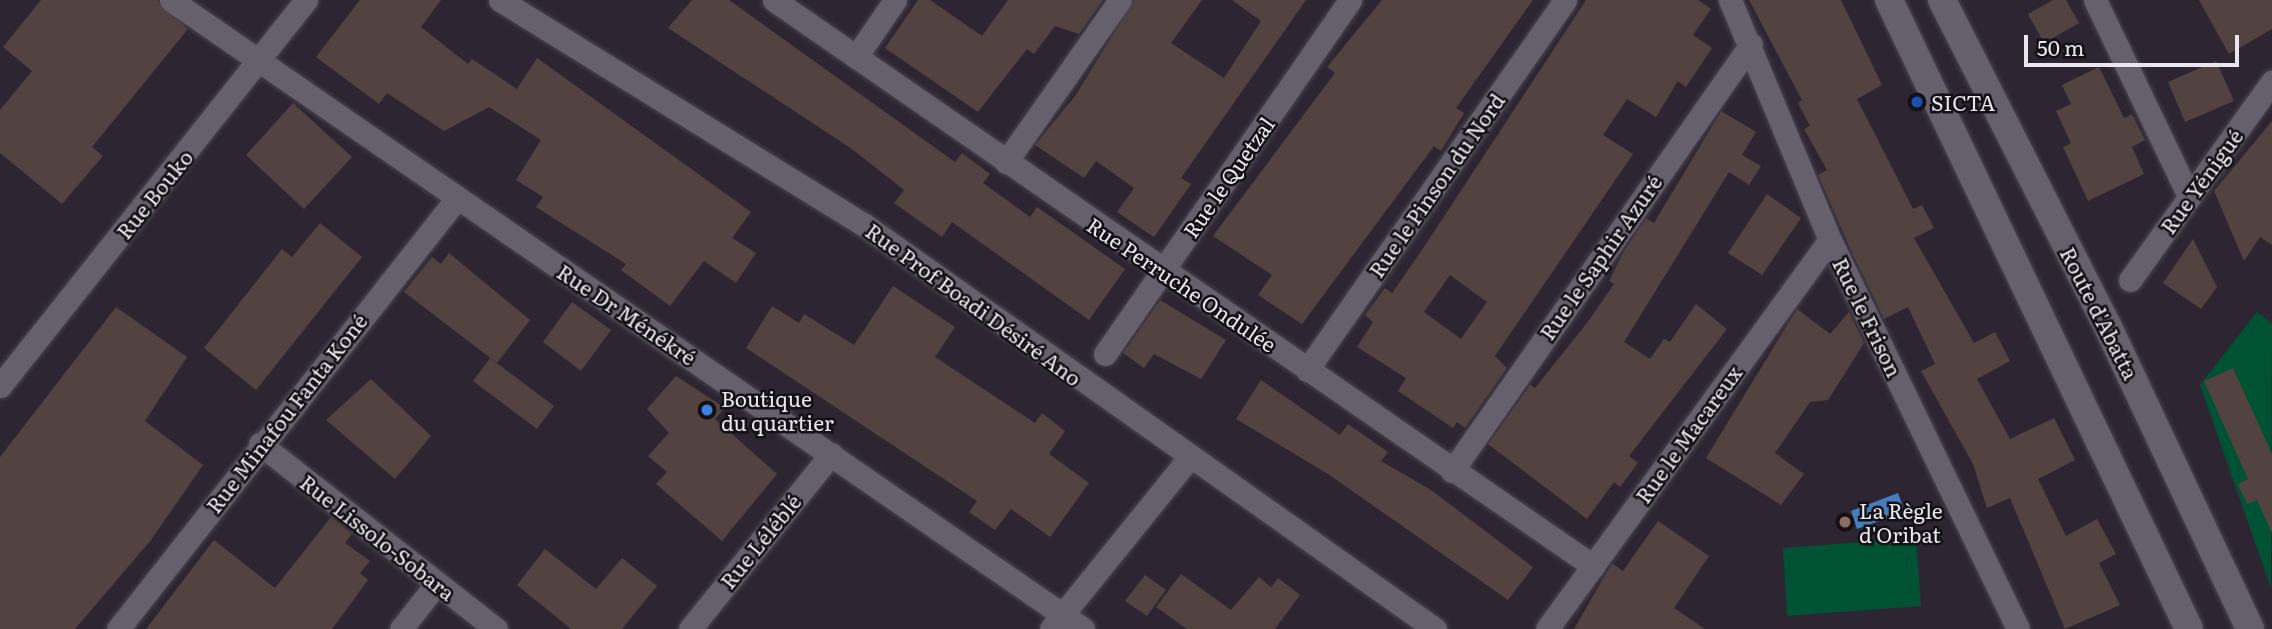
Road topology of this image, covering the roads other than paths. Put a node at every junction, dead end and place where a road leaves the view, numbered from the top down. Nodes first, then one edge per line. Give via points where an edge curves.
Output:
1 (171, 0) edge
2 (306, 0) edge
3 (500, 0) edge
4 (774, 0) edge
5 (895, 0) edge
6 (1119, 0) edge
7 (1350, 0) edge
8 (1565, 0) edge
9 (1730, 0) edge
10 (1889, 0) edge
11 (1942, 0) edge
12 (2095, 0) edge
13 (1751, 44) junction
14 (856, 57) junction
15 (259, 62) junction
16 (2272, 82) edge
17 (1006, 162) junction
18 (2189, 196) junction
19 (457, 198) junction
20 (1830, 240) junction
21 (1162, 273) junction
22 (2130, 280) dead end
23 (1105, 354) dead end
24 (1307, 370) junction
25 (0, 386) edge
26 (260, 444) junction
27 (831, 454) junction
28 (1189, 458) junction
29 (1452, 471) junction
30 (1593, 566) junction
31 (437, 583) junction
32 (1056, 622) edge
33 (118, 629) edge
34 (401, 629) edge
35 (496, 629) edge
36 (690, 629) edge
37 (1083, 629) edge
38 (1435, 629) edge
39 (1547, 629) edge
40 (2018, 629) edge
41 (2189, 629) edge
42 (2250, 629) edge

1 - 15 street, Rue Dr Ménékré
2 - 15 street, Rue Bouko
3 - 28 street, Rue Prof Boadi Désiré Ano via 863,224
4 - 14 street, Rue Perruche Ondulée
5 - 14 street
6 - 17 street
7 - 21 street, Rue le Quetzal
8 - 24 street, Rue le Pinson du Nord
9 - 13 street, Rue le Frison
10 - 41 street
11 - 42 street, Route d'Abatta via 2113,338
12 - 18 street
13 - 20 street, Rue le Frison
13 - 29 street, Rue le Saphir Azuré
14 - 17 street, Rue Perruche Ondulée
15 - 19 street, Rue Dr Ménékré
15 - 25 street, Rue Bouko
16 - 18 street, Rue Yénigué
17 - 21 street, Rue Perruche Ondulée
18 - 22 street, Rue Yénigué
19 - 26 street, Rue Minafou Fanta Koné
19 - 27 street, Rue Dr Ménékré
20 - 30 street, Rue le Macareux
20 - 40 street, Rue le Frison
21 - 23 street, Rue le Quetzal
21 - 24 street, Rue Perruche Ondulée
24 - 29 street, Rue Perruche Ondulée
26 - 31 street, Rue Lissolo-Sobara
26 - 33 street, Rue Minafou Fanta Koné
27 - 32 street, Rue Dr Ménékré
27 - 36 street, Rue Léléblé
28 - 32 street
28 - 38 street, Rue Prof Boadi Désiré Ano
29 - 30 street, Rue Perruche Ondulée
30 - 39 street, Rue le Macareux
31 - 34 street
31 - 35 street, Rue Lissolo-Sobara
32 - 37 street, Rue Dr Ménékré

